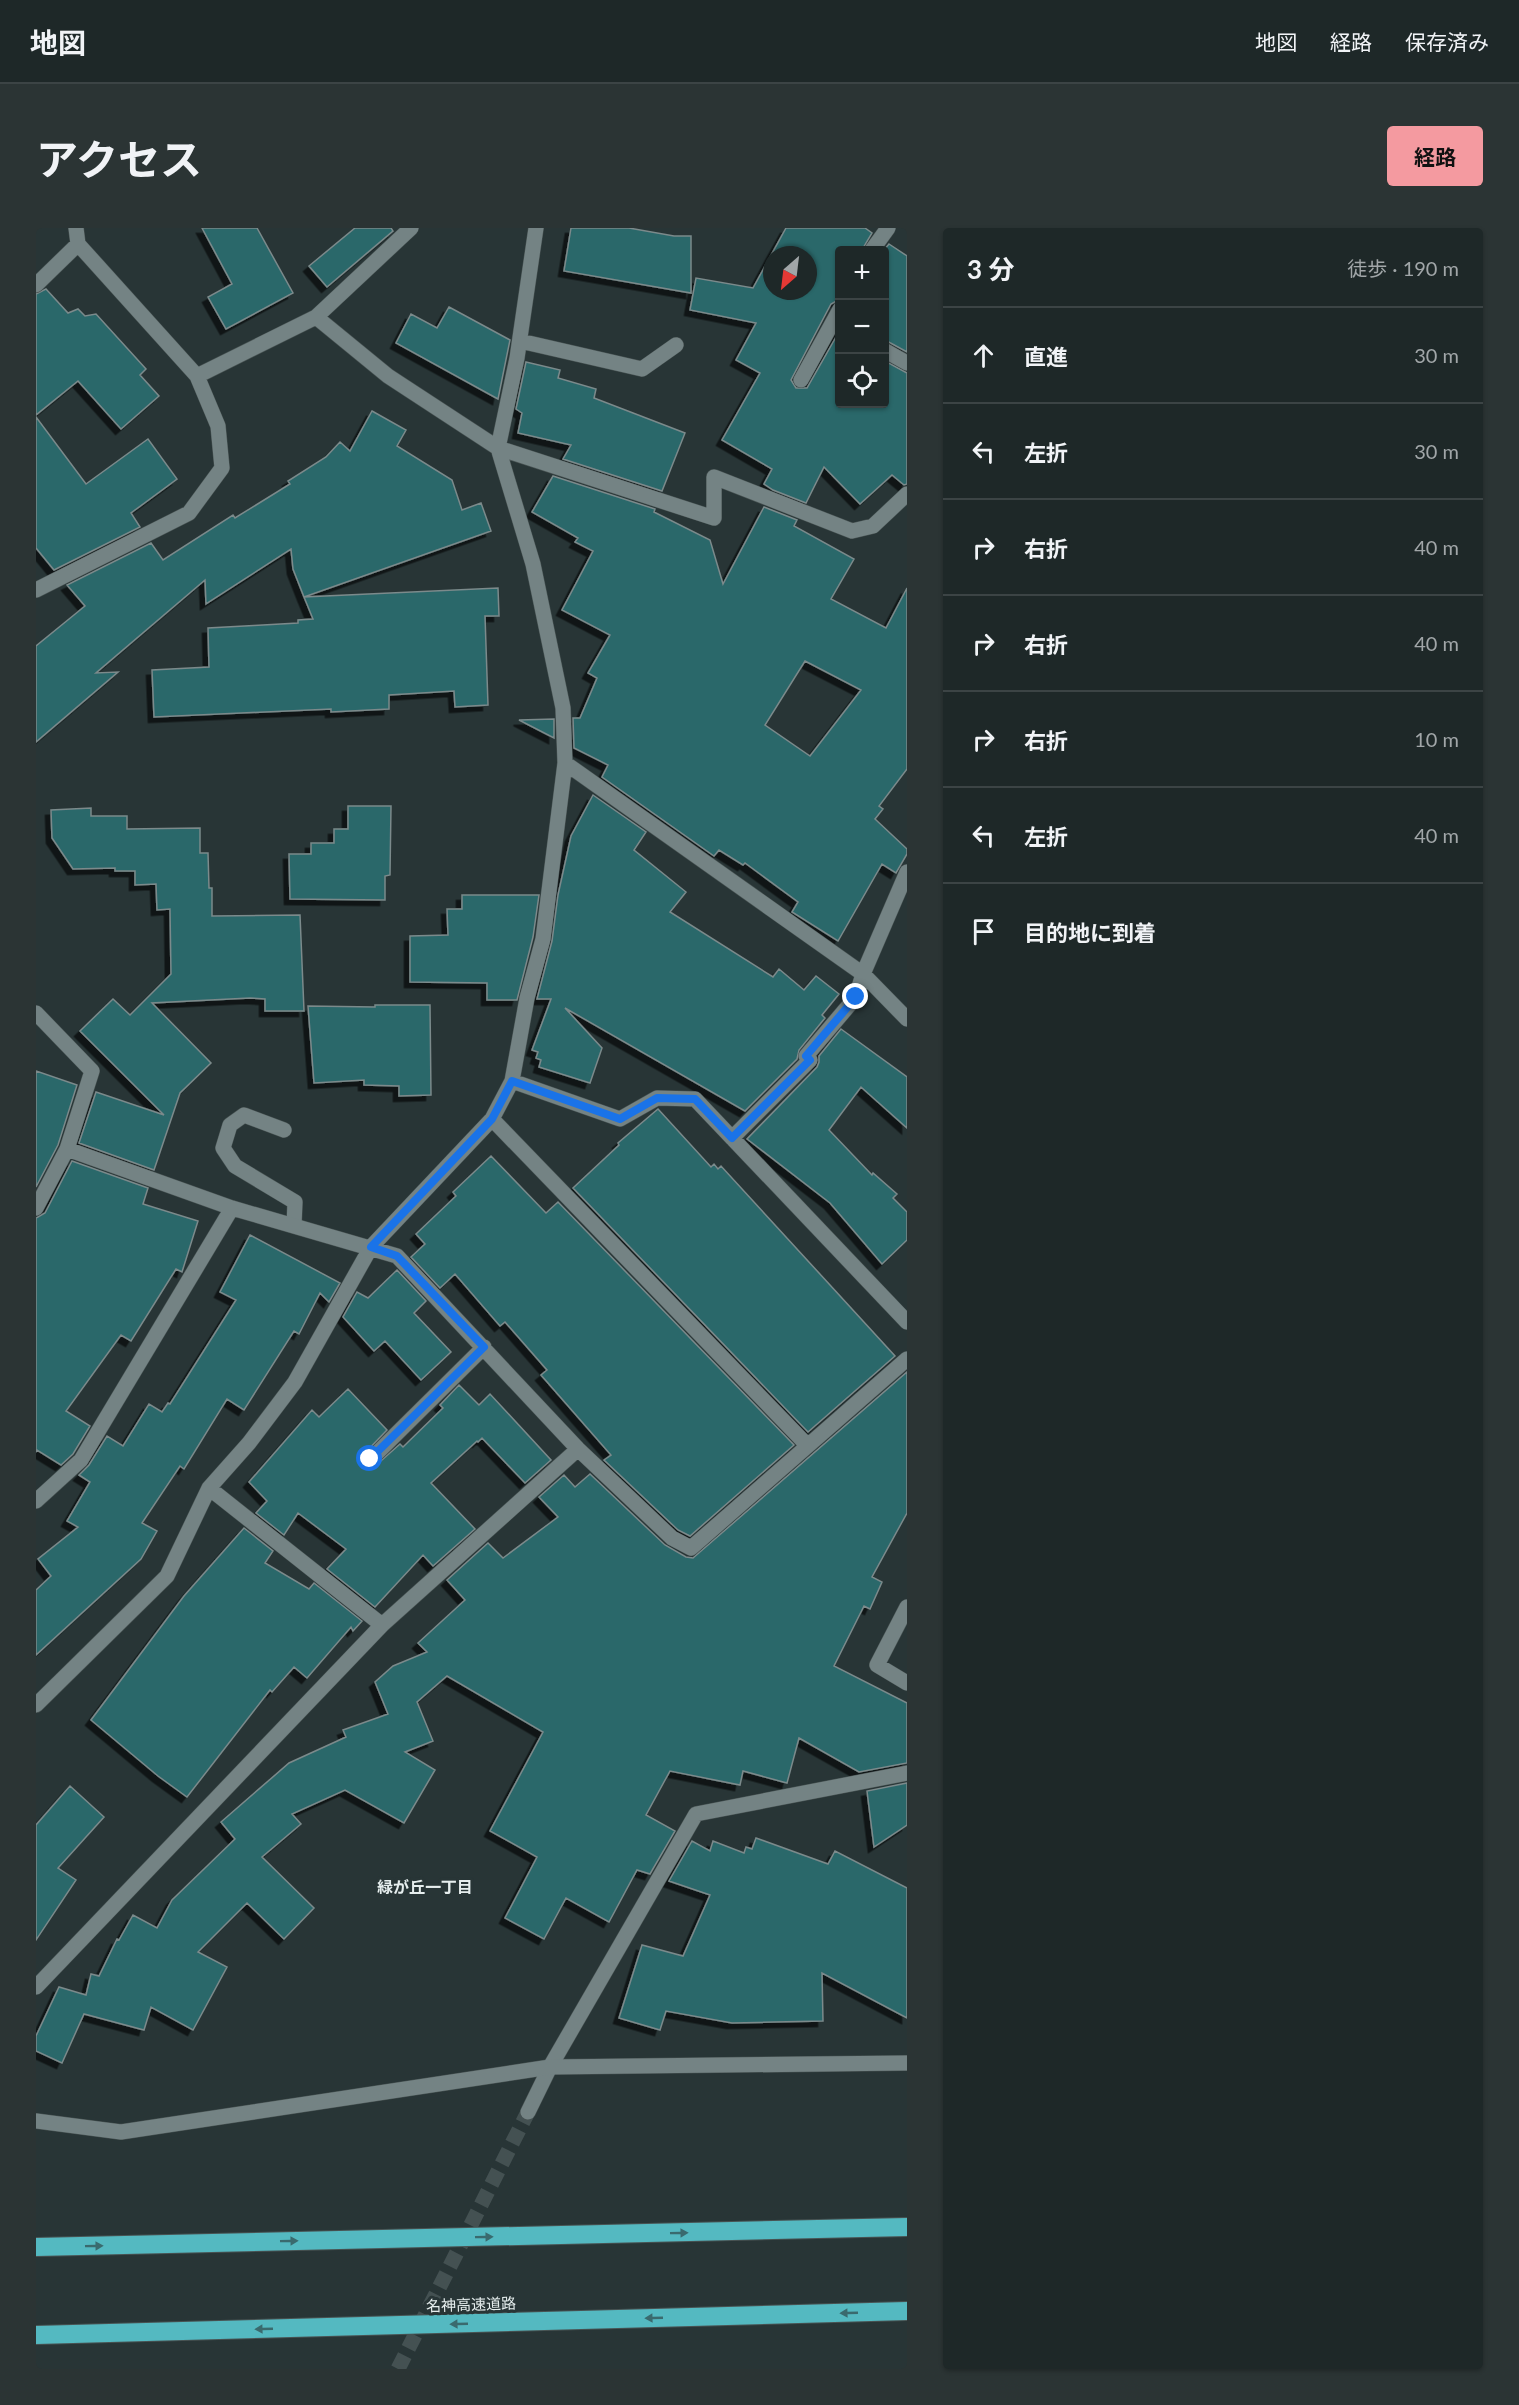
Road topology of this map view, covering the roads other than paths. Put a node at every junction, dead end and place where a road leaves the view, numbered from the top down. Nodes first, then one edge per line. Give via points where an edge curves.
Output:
1 (411, 228) edge
2 (536, 228) edge
3 (888, 228) edge
4 (77, 236) edge
5 (875, 246) edge
6 (36, 285) edge
7 (316, 318) junction
8 (835, 321) edge
9 (520, 341) junction
10 (676, 345) dead end
11 (889, 352) edge
12 (907, 363) edge
13 (197, 376) junction
14 (801, 380) dead end
15 (498, 448) junction
16 (907, 494) edge
17 (36, 590) edge
18 (565, 763) junction
19 (907, 872) edge
20 (863, 974) junction
21 (36, 1013) edge
22 (907, 1019) edge
23 (512, 1081) junction
24 (492, 1119) junction
25 (284, 1130) dead end
26 (732, 1138) junction
27 (67, 1149) junction
28 (36, 1208) edge
29 (232, 1208) junction
30 (294, 1226) junction
31 (371, 1247) junction
32 (907, 1322) edge
33 (484, 1347) junction
34 (907, 1359) edge
35 (807, 1445) junction
36 (578, 1449) junction
37 (370, 1459) dead end
38 (209, 1488) junction
39 (36, 1501) edge
40 (907, 1607) edge
41 (382, 1625) junction
42 (907, 1683) edge
43 (36, 1705) edge
44 (907, 1773) edge
45 (36, 1987) edge
46 (907, 2063) edge
47 (550, 2067) junction
48 (528, 2112) tunnel mouth
49 (36, 2121) edge
50 (907, 2227) edge
51 (36, 2247) edge
52 (907, 2312) edge
53 (36, 2335) edge

1 - 7 street
2 - 9 street
3 - 5 street
4 - 6 street
4 - 13 street
7 - 13 street
7 - 15 street via 388,376
8 - 14 street
9 - 10 street via 642,369
9 - 15 street
11 - 12 street
13 - 17 street via 218,426 222,468 189,513
15 - 16 street via 714,518 714,477 852,531 873,526
15 - 18 street via 536,575 563,708
18 - 20 street
18 - 23 street via 543,939 527,998
19 - 20 street
20 - 22 street
20 - 26 street via 856,997 806,1056 810,1060
21 - 27 street via 92,1071
23 - 24 street
23 - 26 street via 620,1119 657,1098 695,1099
24 - 31 street
24 - 35 street
25 - 30 street via 244,1115 230,1125 223,1148 235,1166 295,1202
26 - 32 street
27 - 28 street
27 - 29 street
29 - 30 street
29 - 39 street via 81,1460
30 - 31 street
31 - 33 street via 397,1256
31 - 38 street via 295,1382
33 - 36 street
33 - 37 street
34 - 35 street
35 - 36 street via 691,1548 672,1538
36 - 41 street
38 - 41 street
38 - 43 street via 167,1576
40 - 42 street via 877,1665
41 - 45 street
44 - 47 street via 696,1814
46 - 47 street
47 - 48 street
47 - 49 street via 121,2132
51 -> 50 highway
52 -> 53 highway, 名神高速道路

